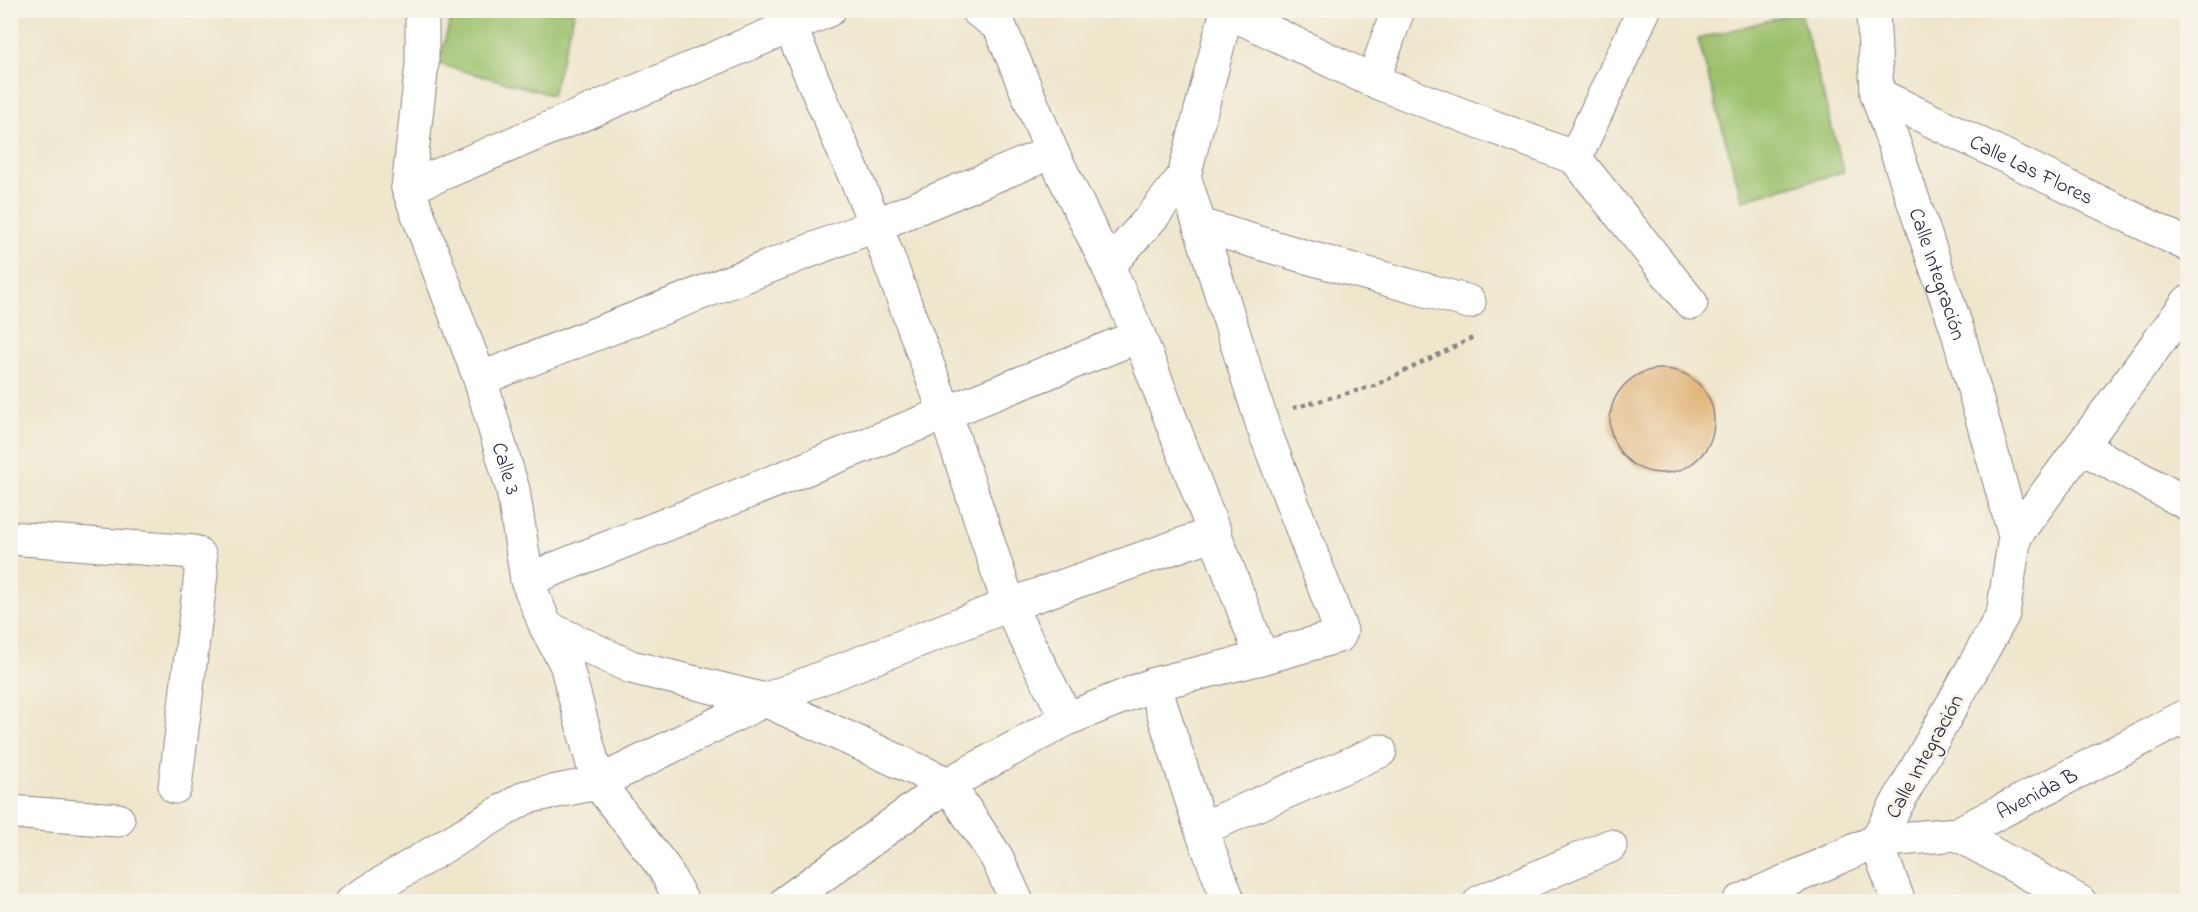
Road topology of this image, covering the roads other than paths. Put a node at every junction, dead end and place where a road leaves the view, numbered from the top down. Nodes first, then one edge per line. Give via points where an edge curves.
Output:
1 (422, 10) edge
2 (829, 10) edge
3 (1398, 10) edge
4 (1644, 10) edge
5 (1873, 10) edge
6 (1227, 11) edge
7 (996, 16) edge
8 (790, 27) junction
9 (1373, 81) junction
10 (1877, 94) junction
11 (1052, 152) junction
12 (1575, 158) junction
13 (1184, 176) junction
14 (408, 188) junction
15 (876, 225) junction
16 (1200, 225) junction
17 (2187, 245) edge
18 (1108, 266) junction
19 (1469, 302) dead end
20 (2187, 302) edge
21 (1690, 303) dead end
22 (1140, 336) junction
23 (480, 380) junction
24 (945, 412) junction
25 (2081, 447) junction
26 (2187, 504) edge
27 (1215, 533) junction
28 (2015, 536) junction
29 (10, 538) edge
30 (527, 580) junction
31 (1009, 605) junction
32 (546, 627) junction
33 (1262, 658) junction
34 (1154, 684) junction
35 (765, 700) junction
36 (2186, 716) edge
37 (1067, 719) junction
38 (1380, 752) dead end
39 (598, 783) junction
40 (948, 784) junction
41 (175, 787) dead end
42 (10, 812) edge
43 (118, 820) dead end
44 (1201, 829) junction
45 (1957, 834) junction
46 (1876, 841) junction
47 (1610, 846) dead end
48 (351, 902) edge
49 (682, 902) edge
50 (786, 902) edge
51 (1017, 902) edge
52 (1229, 902) edge
53 (1480, 902) edge
54 (1739, 902) edge
55 (1899, 902) edge
56 (2080, 902) edge

1 - 14 street, Calle 3 via 422,64
2 - 8 street
3 - 9 street
4 - 12 street
5 - 10 street, Calle Integración
6 - 9 street
6 - 13 street
7 - 11 street
8 - 14 street
8 - 15 street
9 - 12 street
10 - 17 street, Calle Las Flores
10 - 28 street, Calle Integración via 1957,329
11 - 15 street
11 - 18 street
12 - 21 street
13 - 16 street
13 - 18 street
14 - 23 street, Calle 3
15 - 23 street
15 - 24 street
16 - 19 street
16 - 33 street via 1260,417 1341,631 1339,636
18 - 22 street
20 - 25 street, Calle Integración
22 - 24 street
22 - 27 street
23 - 30 street, Calle 3 via 513,490
24 - 30 street
24 - 31 street
25 - 26 street
25 - 28 street, Calle Integración
27 - 31 street
27 - 33 street
28 - 46 street, Calle Integración via 2003,614
29 - 41 street via 194,552 200,557
30 - 32 street, Calle 3
31 - 35 street
31 - 37 street
32 - 35 street via 631,667
32 - 39 street, Calle 3 via 566,664
33 - 34 street
34 - 37 street
34 - 44 street
35 - 39 street
35 - 40 street
36 - 45 street, Avenida B
37 - 40 street
38 - 44 street
39 - 48 street via 526,796
39 - 49 street, Calle 3 via 664,868
40 - 50 street
40 - 51 street via 996,858
42 - 43 street
44 - 52 street
45 - 46 street, Avenida B
45 - 56 street
46 - 54 street, Avenida B
46 - 55 street
47 - 53 street

